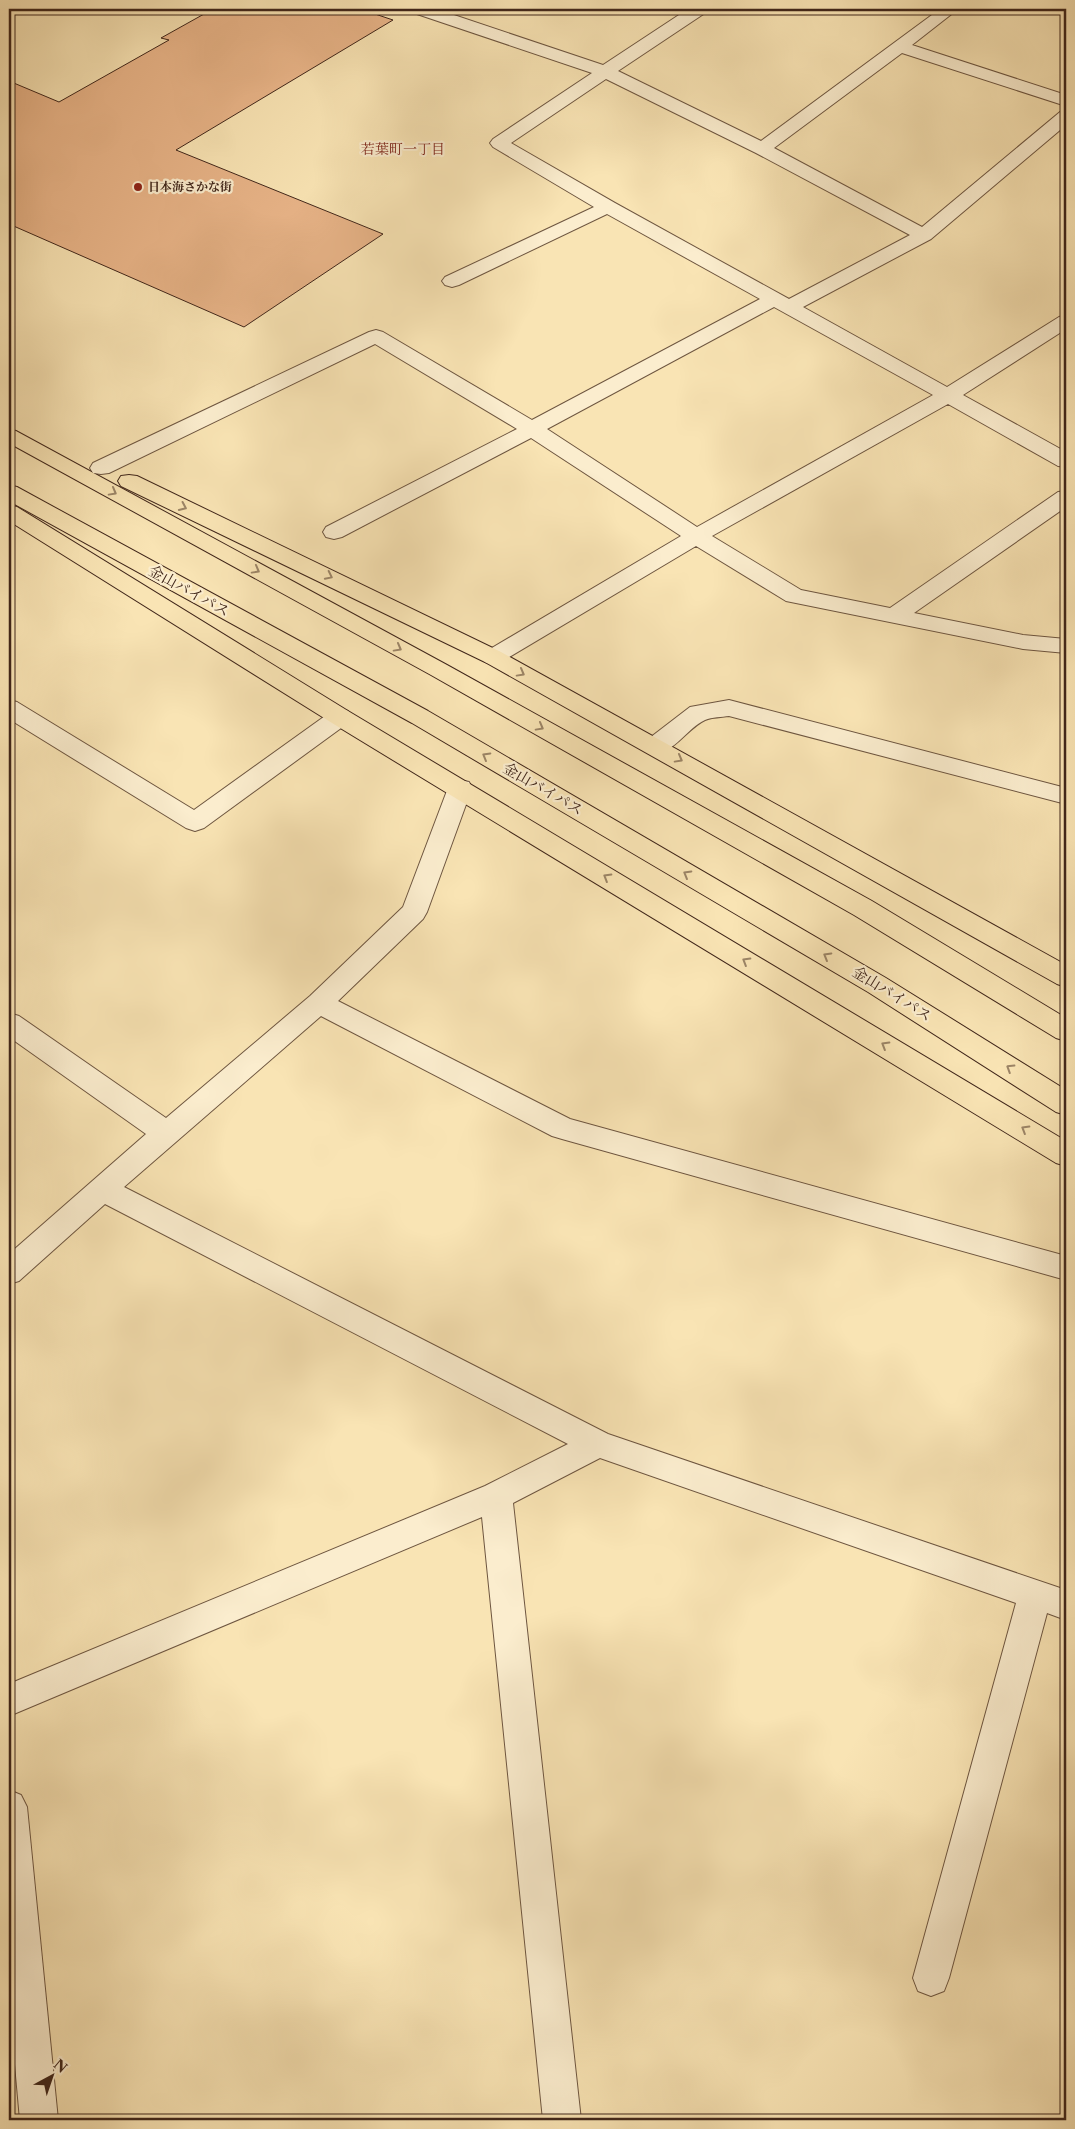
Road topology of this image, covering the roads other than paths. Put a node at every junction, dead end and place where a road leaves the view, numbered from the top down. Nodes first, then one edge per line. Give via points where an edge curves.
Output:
1 (420, 9) edge
2 (699, 9) edge
3 (950, 9) edge
4 (901, 46) junction
5 (606, 72) junction
6 (1066, 102) edge
7 (1066, 116) edge
8 (762, 149) junction
9 (608, 207) junction
10 (924, 235) junction
11 (452, 281) dead end
12 (782, 303) junction
13 (1063, 326) edge
14 (947, 396) junction
15 (532, 429) junction
16 (9, 434) edge
17 (1066, 461) edge
18 (101, 468) junction
19 (9, 492) edge
20 (1066, 497) edge
21 (9, 512) edge
22 (334, 532) dead end
23 (696, 536) junction
24 (893, 616) junction
25 (1066, 646) edge
26 (493, 657) junction
27 (9, 708) edge
28 (340, 717) junction
29 (656, 746) junction
30 (460, 788) junction
31 (1066, 796) edge
32 (1066, 977) edge
33 (319, 1003) junction
34 (9, 1023) edge
35 (1066, 1031) edge
36 (1066, 1104) edge
37 (167, 1134) junction
38 (1066, 1155) edge
39 (102, 1189) junction
40 (1066, 1268) edge
41 (9, 1272) edge
42 (598, 1444) junction
43 (496, 1496) junction
44 (1051, 1600) edge
45 (9, 1700) edge
46 (9, 1807) edge
47 (931, 1978) dead end
48 (39, 2120) edge
49 (562, 2120) edge

1 - 5 street
2 - 5 street
3 - 4 street
4 - 6 street
4 - 8 street
5 - 8 street
5 - 9 street via 499,143
7 - 10 street
8 - 10 street
9 - 11 street
9 - 12 street
10 - 12 street
12 - 14 street
12 - 15 street
13 - 14 street
14 - 17 street
14 - 23 street
15 - 18 street via 376,336
15 - 22 street
15 - 23 street
16 - 18 highway
16 -> 35 highway via 439,670 862,908
18 -> 26 highway
36 -> 19 highway, 金山バイパス via 878,985 420,717
20 - 24 street
21 - 28 highway
23 - 24 street via 794,596
23 - 26 street
24 - 25 street via 1023,642
26 -> 29 highway
27 - 28 street via 195,822
28 - 30 highway
29 - 31 street via 698,713 729,708
29 -> 32 highway
30 - 33 street via 414,912
38 -> 30 highway
33 - 37 street
33 - 40 street via 562,1128
34 - 37 street
37 - 39 street
39 - 41 street
39 - 42 street
42 - 43 street
42 - 44 street
43 - 45 street
43 - 49 street
44 - 47 street
46 - 48 street

